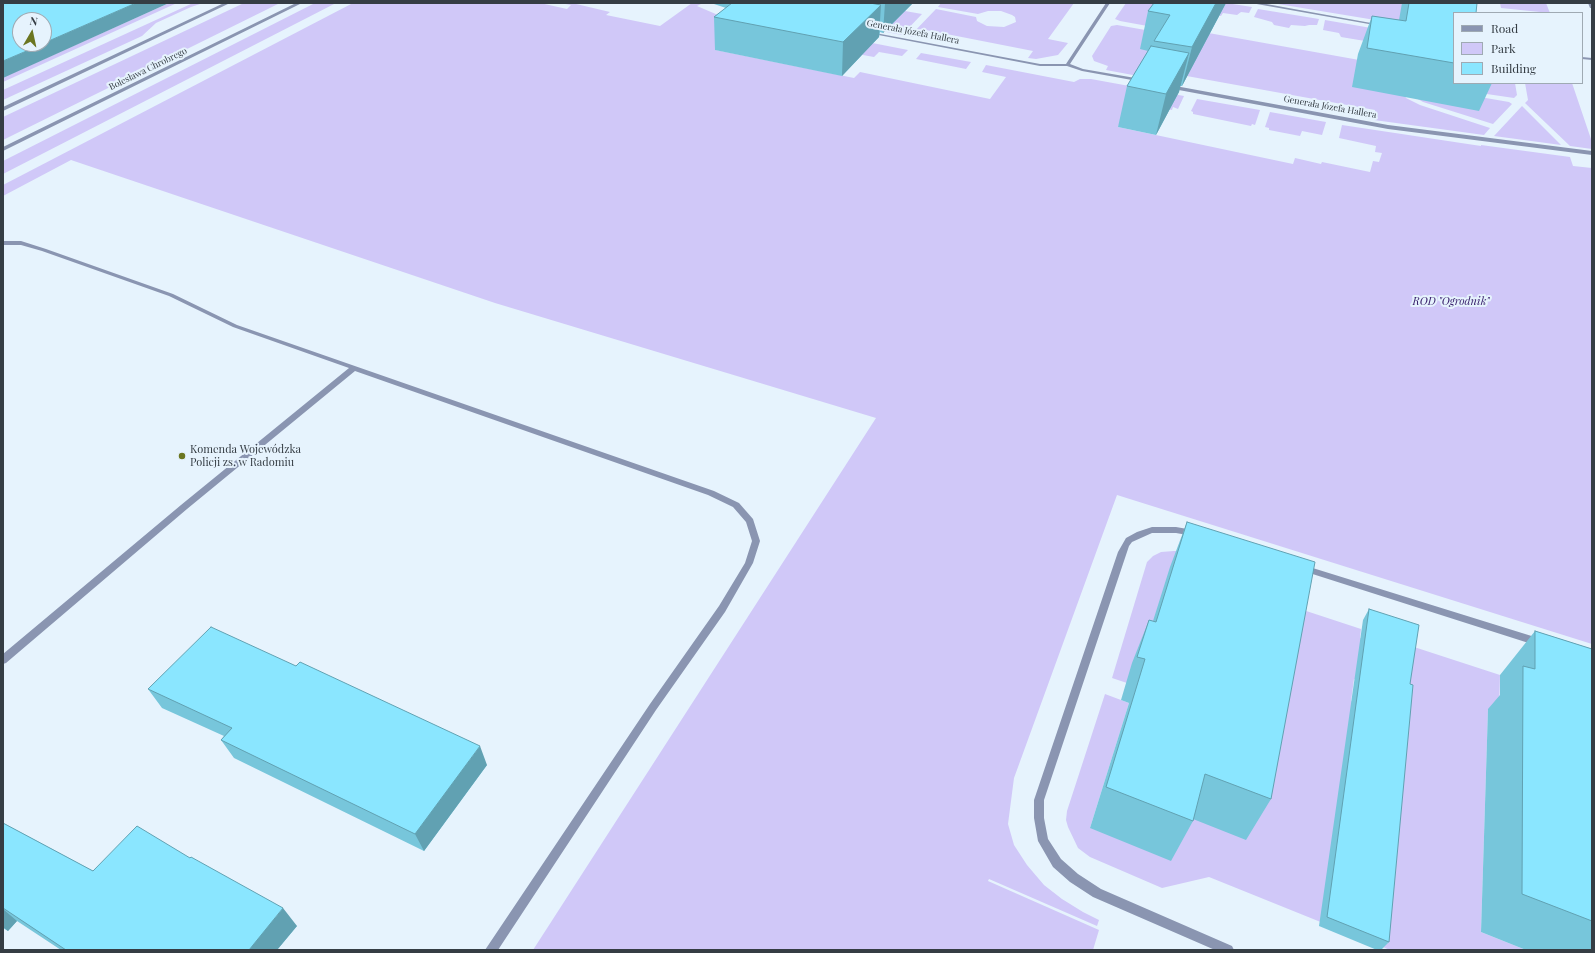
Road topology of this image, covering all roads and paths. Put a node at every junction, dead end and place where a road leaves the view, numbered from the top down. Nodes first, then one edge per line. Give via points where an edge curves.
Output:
1 (228, 3) edge
2 (300, 3) edge
3 (1108, 3) edge
4 (1253, 3) edge
5 (1590, 3) edge
6 (1592, 7) edge
7 (1387, 26) edge
8 (868, 33) edge
9 (1067, 65) junction
10 (1144, 82) edge
11 (1168, 86) edge
12 (3, 109) edge
13 (3, 149) edge
14 (1592, 153) edge
15 (3, 243) edge
16 (354, 368) junction
17 (1201, 536) edge
18 (1294, 565) edge
19 (1546, 645) edge
20 (3, 660) edge
21 (491, 950) edge
22 (1228, 950) edge

1 - 12 street
2 - 13 street, Bolesława Chrobrego
3 - 9 street
4 - 7 street
5 - 6 street
8 - 9 street, Generała Józefa Hallera via 1040,65
9 - 10 street, Generała Józefa Hallera via 1088,72
11 - 14 street, Generała Józefa Hallera via 1388,127
15 - 16 street via 21,243 171,295 235,326
16 - 20 street
16 - 21 street via 711,493 736,505 750,521 756,541 749,563 722,609 653,707
17 - 22 street via 1176,530 1152,530 1129,540 1125,545 1040,800 1039,818 1043,840 1056,863 1074,878 1097,893
18 - 19 street

